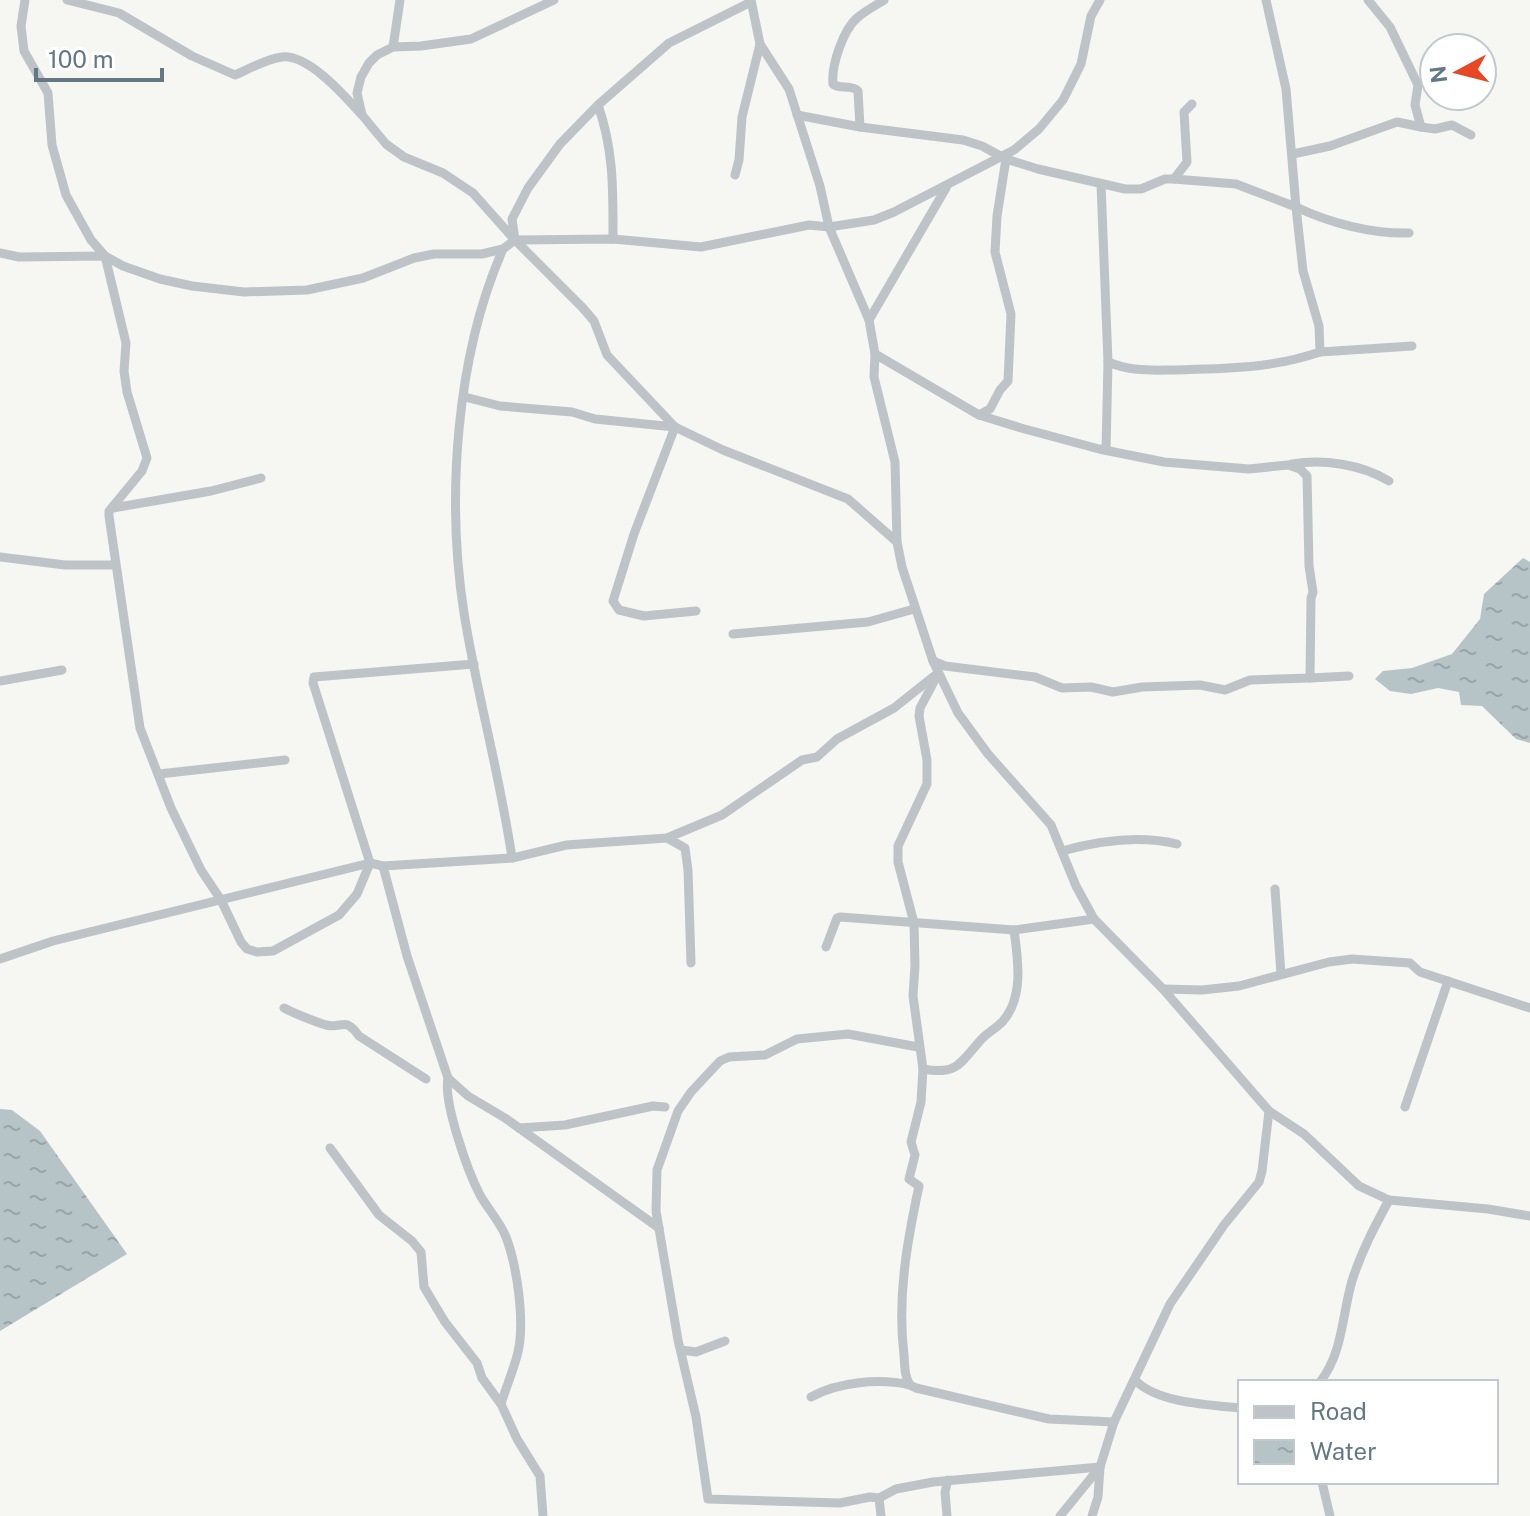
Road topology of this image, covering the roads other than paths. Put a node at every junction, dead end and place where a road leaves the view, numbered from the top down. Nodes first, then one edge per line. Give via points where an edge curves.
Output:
1 (25, 0) edge
2 (67, 0) edge
3 (400, 0) edge
4 (554, 0) edge
5 (884, 0) edge
6 (1100, 0) edge
7 (1266, 0) edge
8 (1368, 0) edge
9 (751, 1) edge
10 (760, 44) junction
11 (393, 47) junction
12 (1192, 104) dead end
13 (598, 105) junction
14 (362, 115) junction
15 (797, 115) junction
16 (860, 127) junction
17 (1421, 127) junction
18 (1471, 135) dead end
19 (1293, 154) junction
20 (1003, 158) junction
21 (735, 175) dead end
22 (1174, 179) junction
23 (1101, 184) junction
24 (948, 185) junction
25 (1296, 207) junction
26 (829, 227) junction
27 (1409, 233) dead end
28 (613, 239) junction
29 (515, 240) junction
30 (503, 249) junction
31 (0, 253) edge
32 (105, 256) junction
33 (869, 320) junction
34 (1412, 346) dead end
35 (1320, 352) junction
36 (875, 354) junction
37 (1108, 362) junction
38 (465, 397) junction
39 (979, 415) junction
40 (675, 427) junction
41 (1106, 450) junction
42 (1288, 465) junction
43 (261, 478) dead end
44 (1389, 481) dead end
45 (113, 508) junction
46 (897, 542) junction
47 (0, 557) edge
48 (115, 565) junction
49 (914, 609) junction
50 (696, 611) dead end
51 (733, 634) dead end
52 (933, 661) junction
53 (474, 664) junction
54 (62, 670) dead end
55 (938, 673) junction
56 (1349, 676) dead end
57 (1310, 678) junction
58 (0, 681) edge
59 (285, 760) dead end
60 (159, 774) junction
61 (667, 838) junction
62 (1177, 844) dead end
63 (1062, 851) junction
64 (512, 858) junction
65 (370, 863) junction
66 (383, 866) junction
67 (1275, 889) dead end
68 (221, 900) junction
69 (1094, 919) junction
70 (914, 923) junction
71 (1014, 930) junction
72 (826, 947) dead end
73 (0, 959) edge
74 (691, 963) dead end
75 (1281, 974) junction
76 (1448, 981) junction
77 (1163, 989) junction
78 (284, 1008) dead end
79 (1530, 1008) edge
80 (918, 1047) junction
81 (923, 1069) junction
82 (448, 1078) junction
83 (426, 1079) dead end
84 (665, 1107) dead end
85 (1405, 1107) dead end
86 (1269, 1111) junction
87 (519, 1128) junction
88 (330, 1148) dead end
89 (1389, 1200) junction
90 (1530, 1216) edge
91 (659, 1228) junction
92 (725, 1341) dead end
93 (681, 1350) junction
94 (1135, 1380) junction
95 (1322, 1380) edge
96 (910, 1385) junction
97 (811, 1397) dead end
98 (501, 1404) junction
99 (1238, 1408) edge
100 (1114, 1422) junction
101 (1100, 1467) junction
102 (948, 1480) junction
103 (1322, 1484) edge
104 (879, 1498) junction
105 (543, 1516) edge
106 (881, 1516) edge
107 (947, 1516) edge
108 (1060, 1516) edge
109 (1092, 1516) edge
110 (1330, 1516) edge

1 - 32 street via 24,51 48,93 57,169 66,195
2 - 14 street via 119,13 235,75 283,57 301,60
3 - 11 street
4 - 11 street via 471,39
5 - 16 street via 848,29 832,74 837,87 858,91
6 - 20 street via 1091,16 1081,64 1063,100
7 - 19 street via 1286,89
8 - 17 street via 1390,27 1418,85 1415,105
9 - 10 street
9 - 13 street via 669,43
10 - 15 street via 789,89
10 - 21 street
11 - 14 street via 377,55 361,77 357,93
12 - 22 street via 1184,112 1187,162
13 - 28 street via 613,164
13 - 29 street via 528,188 512,219
14 - 29 street via 395,150 473,193
15 - 16 street
15 - 26 street
16 - 20 street via 963,140
17 - 18 street via 1452,125
17 - 19 street via 1397,122
19 - 25 street
20 - 23 street
20 - 24 street
20 - 39 street via 995,252 1011,314 1008,381 990,409
22 - 23 street via 1141,189
22 - 25 street via 1236,184
23 - 37 street
24 - 26 street via 874,220
24 - 33 street
25 - 27 street via 1381,233
25 - 35 street
26 - 28 street via 809,225 701,247
26 - 33 street
28 - 29 street
29 - 30 street
29 - 40 street via 594,321 607,355
30 - 32 street via 414,258 363,278 307,290 244,292 160,279
30 - 38 street via 476,325
31 - 32 street
32 - 45 street via 126,343 127,392 147,458
33 - 36 street
34 - 35 street
35 - 37 street via 1276,365 1221,370 1126,370
36 - 39 street
36 - 46 street via 874,377 895,462
37 - 41 street
38 - 40 street
38 - 53 street via 456,516 458,568
39 - 41 street
40 - 46 street via 848,499
40 - 50 street via 613,601 619,610 644,616
41 - 42 street via 1164,462 1249,469
42 - 44 street via 1323,460
42 - 57 street via 1307,476 1313,592
43 - 45 street
45 - 48 street via 109,516
46 - 49 street
47 - 48 street
48 - 60 street via 136,713
49 - 51 street via 868,622
49 - 52 street
52 - 55 street
52 - 57 street via 1035,677 1062,688 1113,692 1200,685 1225,690 1250,680
53 - 64 street
53 - 65 street via 312,680
54 - 58 street
55 - 61 street via 894,708 837,739 817,757 773,777 722,815
55 - 63 street via 958,713 1044,816
55 - 70 street via 919,716 927,784 898,846
56 - 57 street
59 - 60 street
60 - 68 street via 201,870
61 - 64 street via 566,845
61 - 74 street via 685,848
62 - 63 street via 1135,840
63 - 69 street
64 - 66 street
65 - 66 street
65 - 68 street
65 - 68 street via 357,894 339,915 273,951 247,949
66 - 82 street
67 - 75 street
68 - 73 street
69 - 71 street
69 - 77 street
70 - 71 street
70 - 72 street via 840,917
70 - 80 street
71 - 81 street via 1017,981 1005,1019 954,1069
75 - 76 street via 1352,959 1410,963
75 - 77 street via 1239,986
76 - 79 street
76 - 85 street
77 - 86 street
78 - 83 street via 326,1025 352,1026 359,1036
80 - 81 street
80 - 91 street via 848,1034 797,1039 765,1055 720,1061 691,1092 668,1132 657,1170
81 - 96 street via 909,1179 919,1186 900,1323
82 - 87 street
82 - 98 street via 446,1095 463,1151 480,1195 504,1233 516,1291 521,1336
84 - 87 street
86 - 89 street via 1304,1134 1359,1186
86 - 94 street via 1259,1182 1170,1304
87 - 91 street
88 - 98 street via 379,1215 421,1252 424,1287
89 - 90 street
89 - 95 street via 1362,1251 1337,1351
91 - 93 street
92 - 93 street via 696,1352
93 - 104 street via 708,1499 829,1504
94 - 99 street via 1146,1392
94 - 100 street
96 - 97 street via 861,1382
96 - 100 street via 1049,1419
98 - 105 street via 540,1476
100 - 101 street
101 - 102 street
101 - 108 street
101 - 109 street
102 - 104 street via 896,1489
102 - 107 street
103 - 110 street
104 - 106 street

